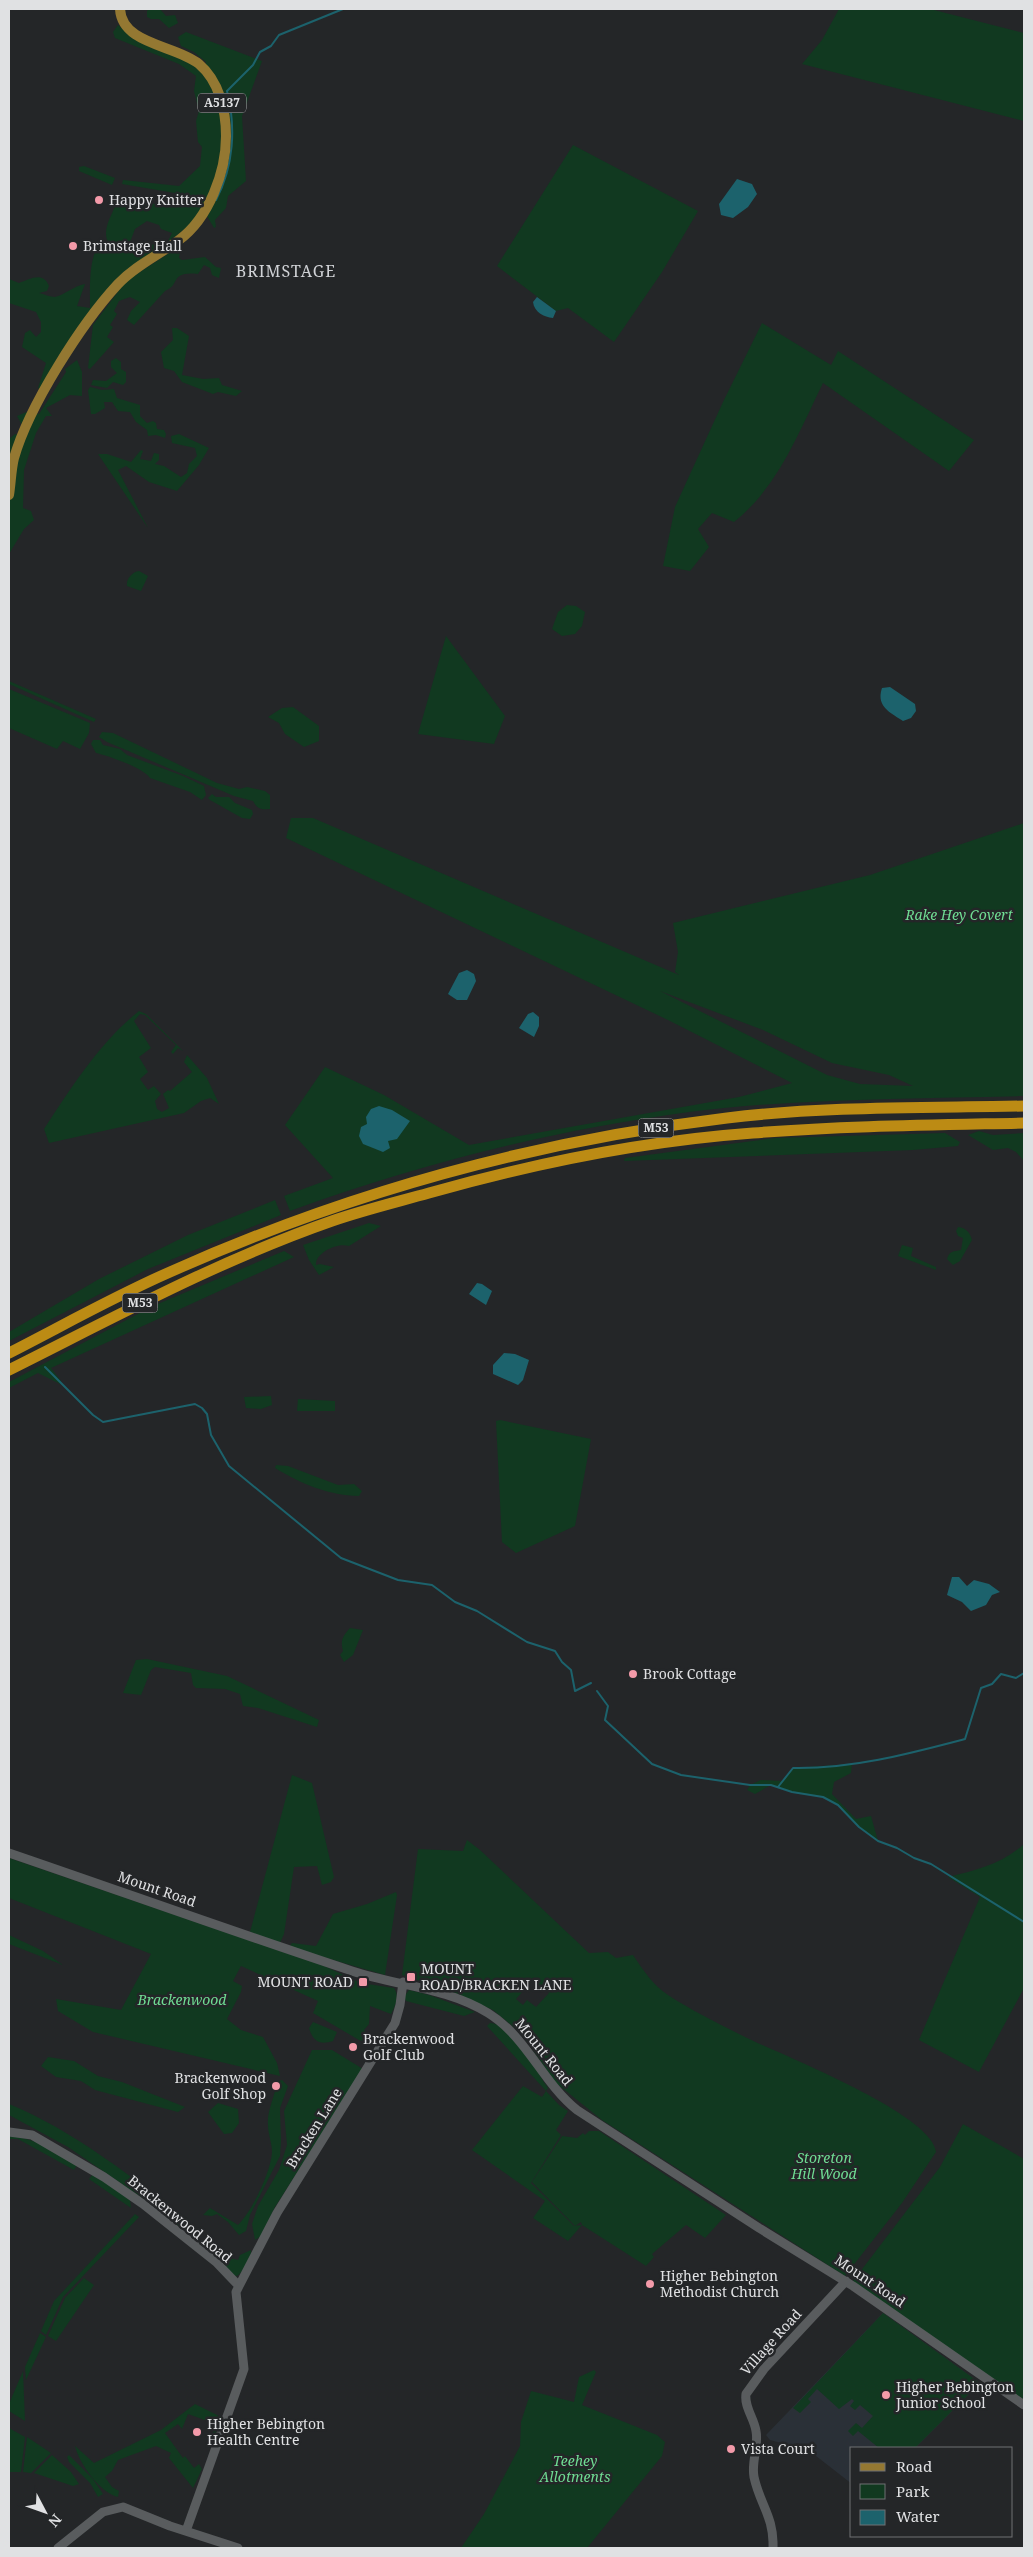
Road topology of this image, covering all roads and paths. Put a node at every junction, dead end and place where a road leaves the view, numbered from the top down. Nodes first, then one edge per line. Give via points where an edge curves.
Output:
1 (120, 9) edge
2 (9, 495) edge
3 (1024, 1106) edge
4 (1024, 1123) edge
5 (9, 1353) edge
6 (9, 1370) edge
7 (9, 1853) edge
8 (403, 1982) junction
9 (9, 2132) edge
10 (843, 2284) junction
11 (239, 2286) junction
12 (1024, 2405) edge
13 (186, 2531) junction
14 (58, 2548) edge
15 (238, 2548) edge
16 (772, 2548) edge

1 - 2 main road, A5137 via 128,29 198,63 216,87 224,112 226,135 222,165 215,189 201,216 181,239 140,265 118,284 77,338 35,407 14,458
3 - 5 highway, M53 via 916,1107 728,1118 506,1156 298,1218 166,1273
4 - 6 highway, M53 via 848,1126 751,1133 583,1155 484,1178 374,1208 275,1243 170,1288
7 - 8 main road, Mount Road via 355,1972
8 - 10 main road, Mount Road via 469,2004 502,2022 561,2097 577,2110
8 - 11 main road, Bracken Lane via 395,2023 277,2213
9 - 11 main road, Brackenwood Road via 32,2135 104,2177 216,2262
10 - 12 main road, Mount Road
10 - 16 main road, Village Road via 764,2369 746,2394 756,2430 754,2479 772,2523
11 - 13 main road via 236,2292 244,2369
13 - 14 main road via 123,2507 113,2508 98,2515
13 - 15 main road

